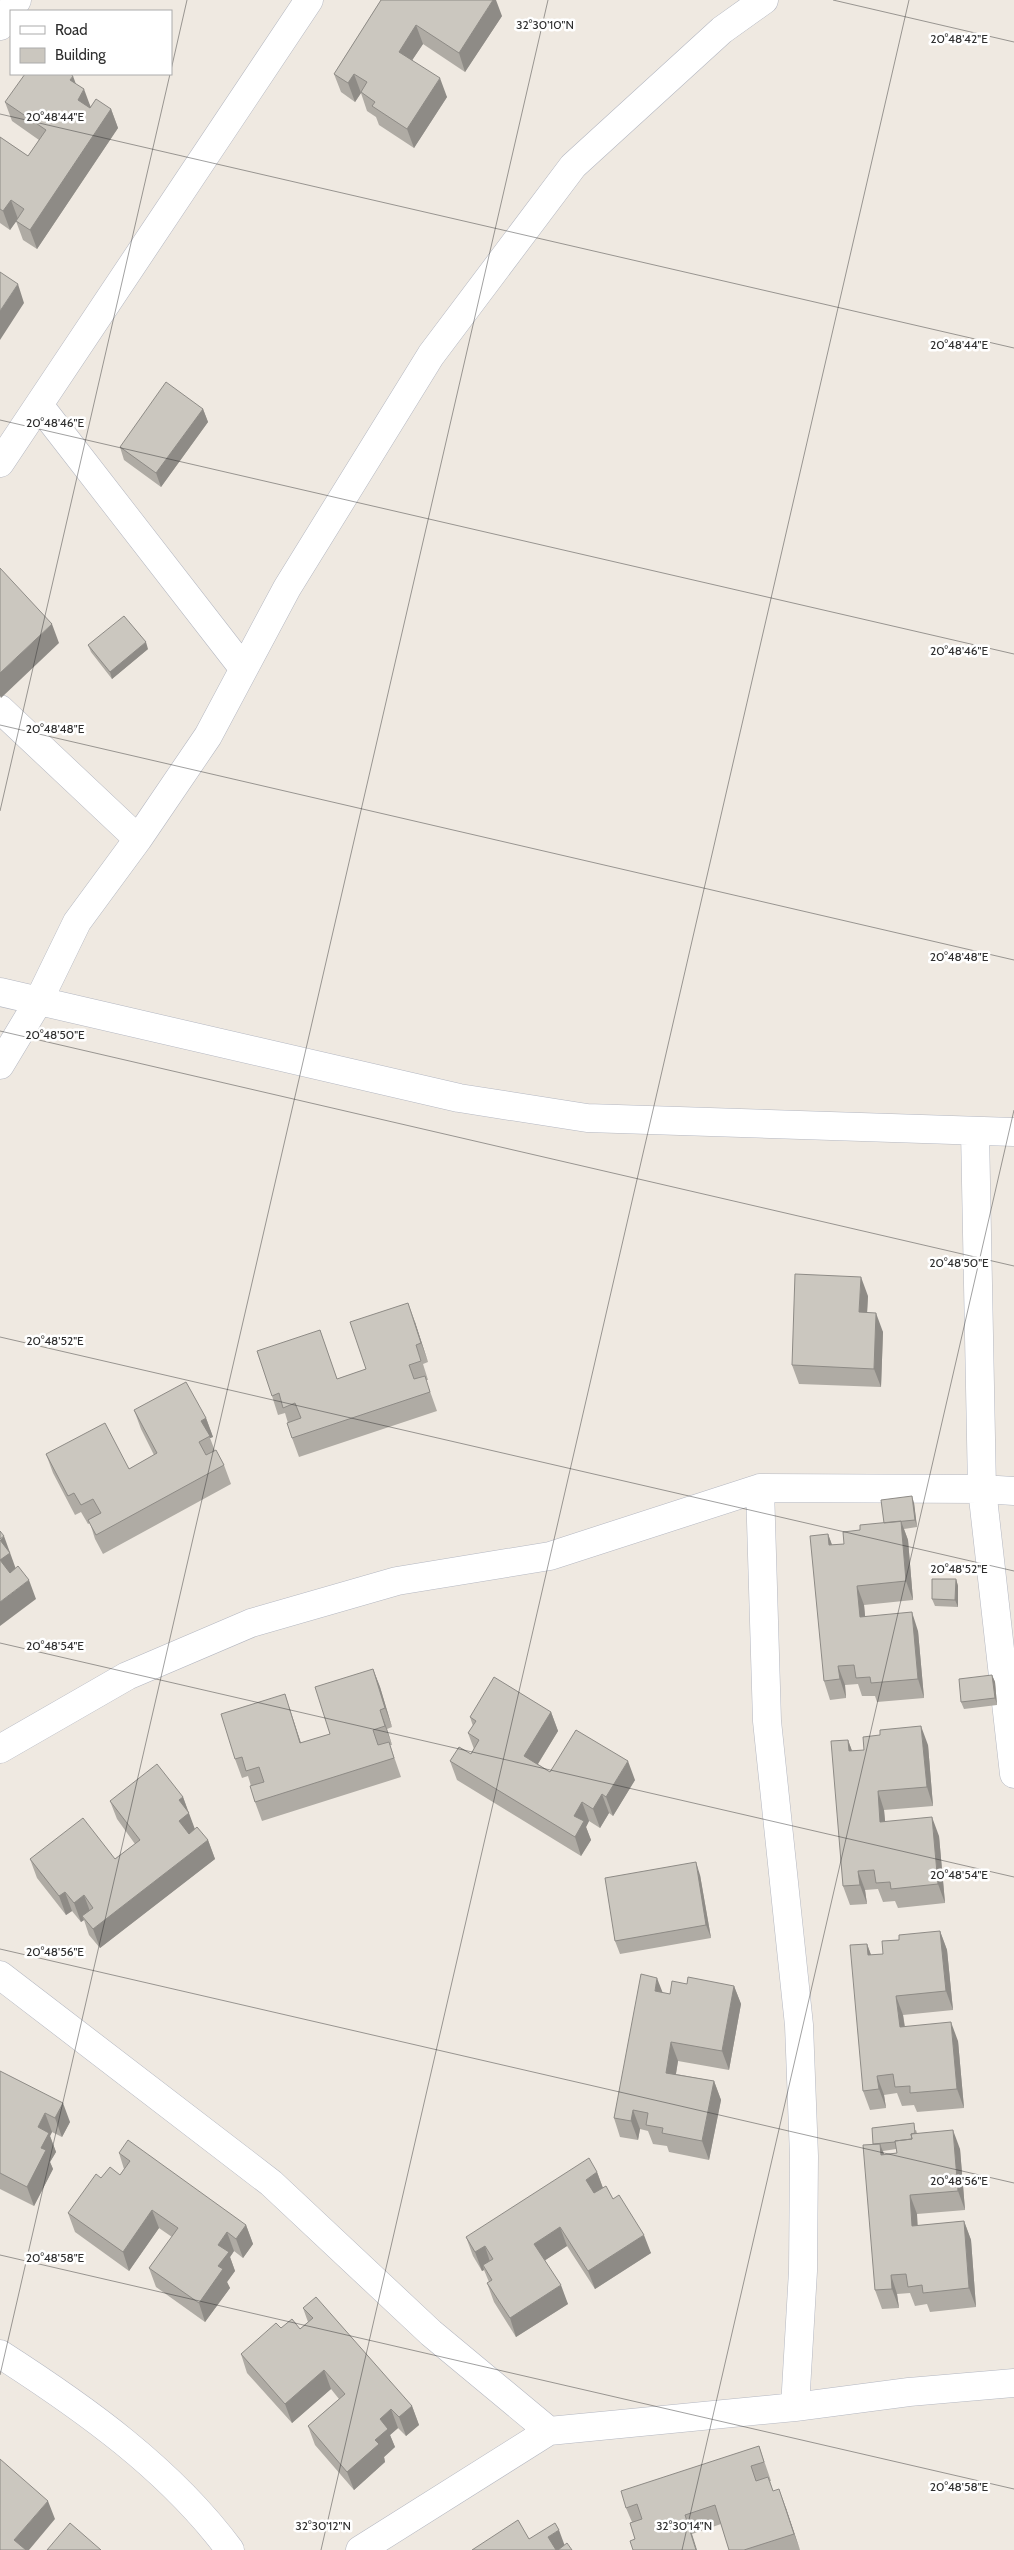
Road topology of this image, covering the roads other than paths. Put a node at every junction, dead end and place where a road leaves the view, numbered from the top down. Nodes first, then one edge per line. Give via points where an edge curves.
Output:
1 (309, 0) edge
2 (764, 0) edge
3 (10, 11) edge
4 (0, 26) edge
5 (39, 404) junction
6 (0, 463) edge
7 (244, 668) junction
8 (0, 709) edge
9 (138, 839) junction
10 (0, 992) edge
11 (38, 1002) junction
12 (0, 1064) edge
13 (975, 1131) junction
14 (1014, 1132) edge
15 (760, 1488) junction
16 (982, 1489) junction
17 (1014, 1491) edge
18 (0, 1748) edge
19 (1014, 1774) edge
20 (0, 1975) edge
21 (0, 2354) edge
22 (1014, 2384) edge
23 (795, 2407) junction
24 (549, 2431) junction
25 (230, 2550) edge
26 (360, 2550) edge

1 - 5 street
2 - 7 street via 722,30 572,166 431,355 287,588
3 - 4 street
5 - 6 street
5 - 7 street
7 - 9 street via 208,736
8 - 9 street
9 - 11 street via 77,922
10 - 11 street
11 - 12 street
11 - 13 street via 459,1098 587,1118
13 - 14 street
13 - 16 street
15 - 16 street
15 - 18 street via 550,1556 397,1581 251,1622 127,1676
15 - 23 street via 767,1721 800,2054 804,2156 803,2271
16 - 17 street
16 - 19 street
20 - 24 street via 271,2183 431,2333
21 - 25 street via 52,2388 140,2455 205,2517
22 - 23 street via 908,2392
23 - 24 street
24 - 26 street

